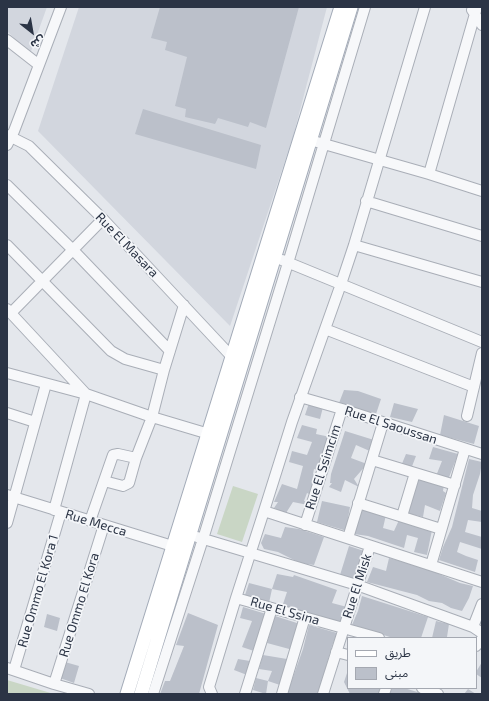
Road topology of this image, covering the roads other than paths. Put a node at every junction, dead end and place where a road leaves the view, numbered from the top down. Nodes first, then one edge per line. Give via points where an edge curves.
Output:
1 (61, 7) edge
2 (340, 7) edge
3 (351, 7) edge
4 (365, 7) edge
5 (425, 7) edge
6 (473, 9) edge
7 (482, 25) edge
8 (8, 42) edge
9 (39, 65) junction
10 (8, 139) edge
11 (309, 140) junction
12 (324, 144) junction
13 (378, 160) junction
14 (429, 174) junction
15 (7, 185) edge
16 (482, 191) edge
17 (366, 201) junction
18 (103, 219) junction
19 (482, 236) edge
20 (7, 245) edge
21 (354, 245) junction
22 (74, 250) junction
23 (274, 258) junction
24 (288, 263) junction
25 (43, 281) junction
26 (482, 282) edge
27 (341, 284) junction
28 (184, 306) junction
29 (9, 311) edge
30 (325, 329) junction
31 (482, 342) edge
32 (170, 351) junction
33 (482, 353) edge
34 (237, 359) junction
35 (164, 370) junction
36 (7, 373) edge
37 (46, 384) junction
38 (474, 388) junction
39 (86, 394) junction
40 (300, 398) junction
41 (342, 409) junction
42 (7, 413) edge
43 (467, 416) dead end
44 (152, 417) junction
45 (35, 422) junction
46 (383, 423) junction
47 (209, 434) junction
48 (465, 449) junction
49 (482, 454) edge
50 (136, 458) junction
51 (372, 460) junction
52 (415, 473) junction
53 (104, 481) junction
54 (455, 485) junction
55 (11, 496) edge
56 (358, 503) junction
57 (58, 511) junction
58 (264, 511) junction
59 (402, 516) junction
60 (90, 521) junction
61 (7, 523) edge
62 (104, 525) junction
63 (305, 525) junction
64 (441, 529) junction
65 (183, 534) junction
66 (348, 538) junction
67 (203, 539) junction
68 (370, 546) junction
69 (179, 548) junction
70 (250, 554) junction
71 (431, 565) junction
72 (482, 582) edge
73 (357, 585) junction
74 (236, 598) junction
75 (482, 604) edge
76 (272, 608) junction
77 (305, 617) junction
78 (344, 628) junction
79 (473, 628) junction
80 (482, 633) edge
81 (376, 637) edge
82 (336, 652) junction
83 (347, 655) edge
84 (11, 669) edge
85 (54, 684) junction
86 (425, 689) edge
87 (148, 690) edge
88 (325, 693) edge
89 (89, 694) edge
90 (127, 694) edge
91 (212, 694) edge
92 (245, 694) edge
93 (282, 694) edge
94 (438, 694) edge

1 - 9 street
2 - 34 main road
3 - 11 main road
4 - 12 street
5 - 13 street
6 - 7 street
6 - 14 street
8 - 9 street
9 - 10 street
10 - 18 street, Rue El Masara via 29,146
11 - 12 street
11 - 23 main road
12 - 13 street
12 - 24 street
13 - 14 street
13 - 17 street
14 - 16 street
15 - 22 street
17 - 19 street
17 - 21 street
18 - 22 street
18 - 28 street, Rue El Masara
20 - 25 street
21 - 26 street
21 - 27 street
22 - 25 street
22 - 32 street
23 - 24 street
23 - 34 main road
24 - 27 street
24 - 67 street
25 - 29 street
25 - 35 street via 117,356
27 - 30 street
27 - 31 street
28 - 32 street
28 - 34 street, Rue El Masara
29 - 39 street
30 - 38 street
30 - 40 street
32 - 35 street
33 - 38 street
34 - 47 main road
34 - 65 main road
35 - 44 street
36 - 37 street
37 - 39 street
37 - 45 street
38 - 43 street
39 - 44 street
39 - 57 street, Rue Ommo El Kora 1
40 - 41 street, Rue El Saoussan
40 - 58 street
41 - 46 street, Rue El Saoussan
41 - 63 street, Rue El Ssimcim
42 - 45 street
44 - 47 street
44 - 50 street
45 - 55 street
46 - 48 street, Rue El Saoussan
46 - 51 street
47 - 65 main road
48 - 49 street, Rue El Saoussan
48 - 54 street
50 - 53 street via 115,454
50 - 53 street via 129,483 123,486
51 - 52 street
51 - 56 street
52 - 54 street
52 - 59 street
53 - 60 street
54 - 64 street
55 - 57 street, Rue Mecca
55 - 61 street
56 - 59 street
56 - 66 street
57 - 60 street, Rue Mecca
57 - 84 street, Rue Ommo El Kora 1
58 - 63 street
58 - 70 street
59 - 64 street
60 - 62 street, Rue Mecca
62 - 69 street, Rue Mecca
62 - 85 street, Rue Ommo El Kora
63 - 66 street
64 - 71 street
65 - 67 street
65 - 69 main road
66 - 68 street
67 - 70 street
67 - 87 street
68 - 71 street
68 - 73 street, Rue El Misk
69 - 87 main road
69 - 90 main road
70 - 73 street
70 - 74 street
71 - 72 street
73 - 78 street, Rue El Misk
73 - 79 street
74 - 76 street, Rue El Ssina
74 - 91 street via 209,687
75 - 79 street
76 - 77 street, Rue El Ssina
76 - 92 street
77 - 78 street, Rue El Ssina
77 - 93 street
78 - 81 street, Rue El Ssina
78 - 82 street, Rue El Misk
79 - 80 street
82 - 83 street
82 - 88 street, Rue El Misk
84 - 85 street
85 - 89 street
86 - 94 street

